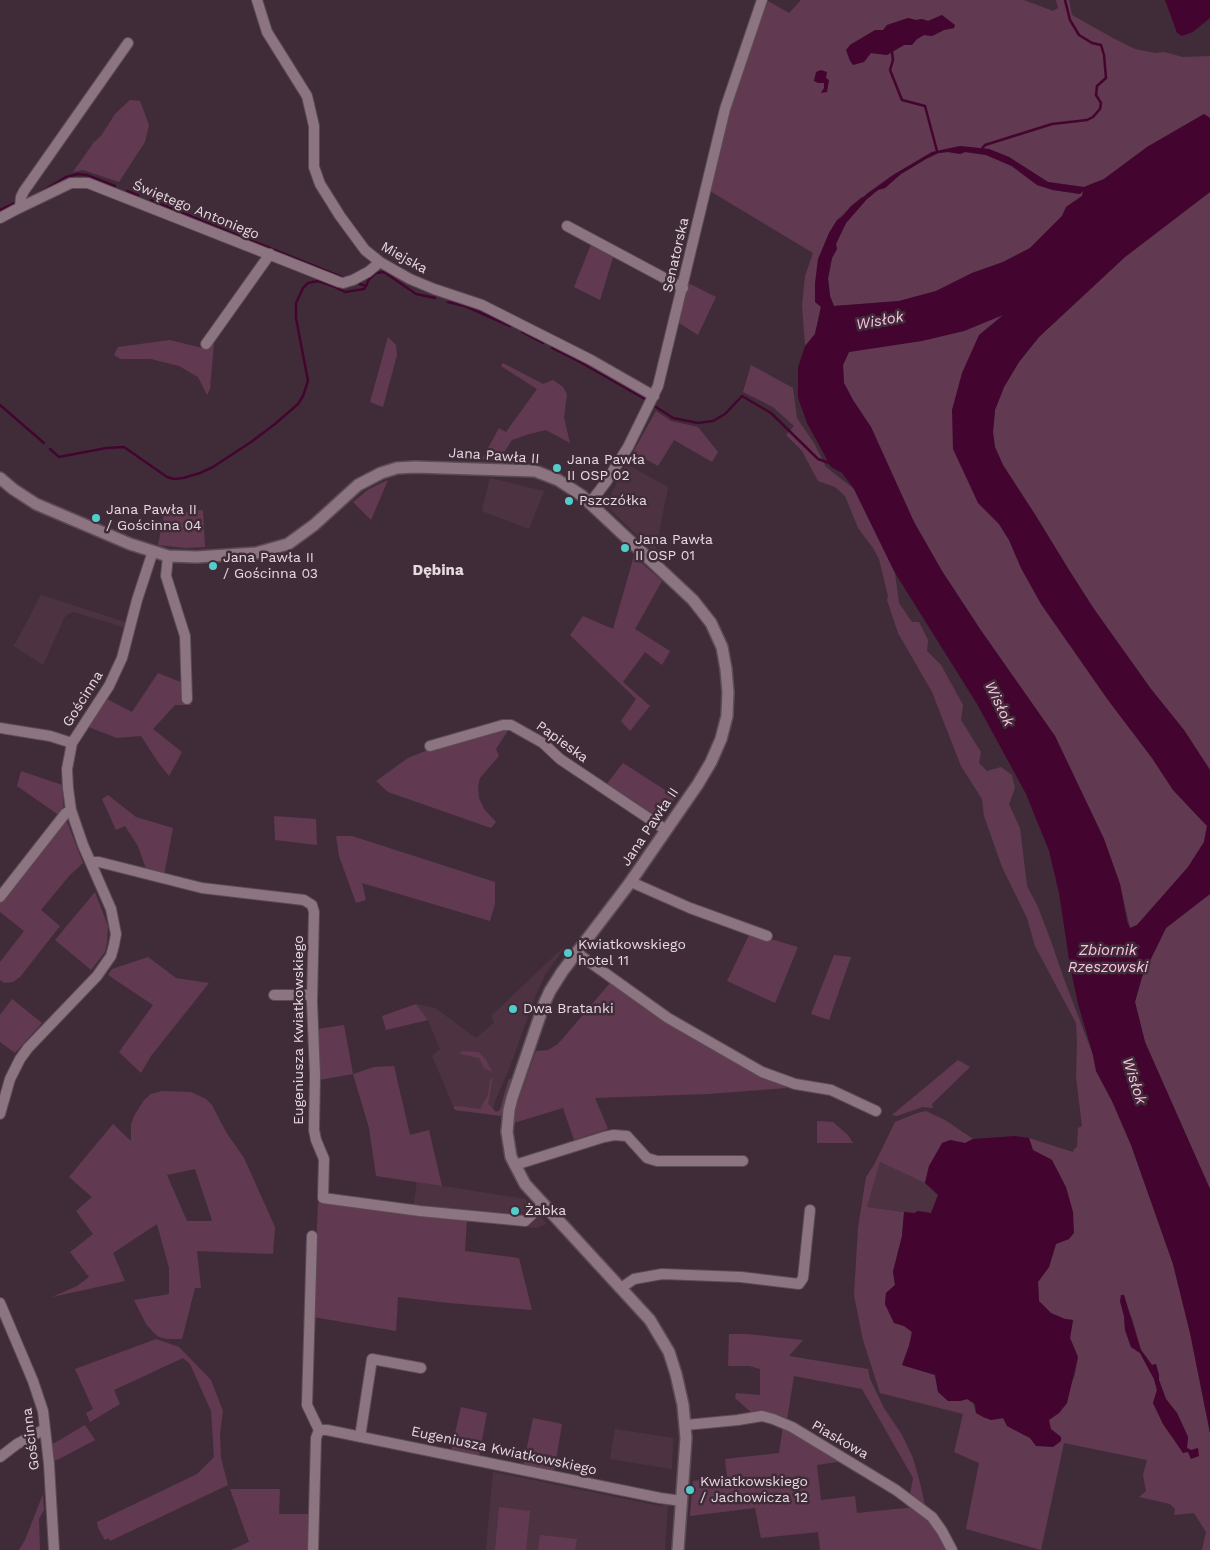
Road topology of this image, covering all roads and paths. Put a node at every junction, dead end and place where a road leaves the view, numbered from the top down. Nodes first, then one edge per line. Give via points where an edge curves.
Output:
1 (256, 0) edge
2 (762, 0) edge
3 (128, 43) dead end
4 (20, 207) junction
5 (0, 218) edge
6 (567, 226) dead end
7 (270, 254) junction
8 (380, 262) junction
9 (683, 288) junction
10 (206, 344) dead end
11 (654, 396) junction
12 (0, 478) edge
13 (590, 503) junction
14 (153, 551) junction
15 (168, 556) junction
16 (188, 699) dead end
17 (0, 728) edge
18 (72, 743) junction
19 (430, 746) dead end
20 (70, 810) junction
21 (666, 830) junction
22 (91, 862) junction
23 (630, 883) junction
24 (0, 897) edge
25 (767, 936) dead end
26 (578, 953) junction
27 (274, 995) dead end
28 (312, 995) junction
29 (876, 1111) dead end
30 (0, 1112) edge
31 (743, 1161) dead end
32 (515, 1165) junction
33 (542, 1205) junction
34 (810, 1210) dead end
35 (312, 1236) dead end
36 (621, 1288) junction
37 (0, 1303) edge
38 (421, 1368) dead end
39 (686, 1425) junction
40 (45, 1429) junction
41 (319, 1430) junction
42 (360, 1437) junction
43 (0, 1457) edge
44 (682, 1501) junction
45 (54, 1550) edge
46 (313, 1550) edge
47 (678, 1550) edge
48 (952, 1550) edge

1 - 8 street, Miejska via 267,32 307,96 314,126 314,166 320,184 359,244
2 - 9 street, Senatorska via 725,109
3 - 4 street via 24,191
4 - 5 street, Świętego Antoniego
4 - 7 street, Świętego Antoniego via 71,183 88,182
6 - 9 street
7 - 8 street, Świętego Antoniego via 343,284
7 - 10 street
8 - 11 street, Miejska via 416,282 482,306 591,360
9 - 11 street, Senatorska
11 - 13 street, Senatorska via 625,451
12 - 14 street, Jana Pawła II via 36,504
13 - 15 street, Jana Pawła II via 558,480 535,471 397,468 358,485 298,538 281,547 226,556
13 - 21 street, Jana Pawła II via 699,607 716,630 722,648 728,692 727,716 721,739 698,784
14 - 15 street, Jana Pawła II
14 - 18 street, Gościnna via 117,670
15 - 16 street via 166,576 185,636
17 - 18 street
18 - 20 street, Gościnna via 67,769
19 - 21 street, Papieska via 511,725 543,743 560,759
20 - 22 street, Gościnna
20 - 24 street
21 - 23 street, Jana Pawła II
22 - 28 street, Eugeniusza Kwiatkowskiego via 202,888 304,900 312,905 314,912
22 - 30 street, Gościnna via 111,908 116,934 111,956 97,976 20,1059
23 - 25 street
23 - 26 street
26 - 29 street via 668,1018 762,1072 794,1084 831,1090
26 - 32 street via 556,981 544,1004 512,1098 507,1132
27 - 28 street
28 - 33 street, Eugeniusza Kwiatkowskiego via 314,1130 324,1159 323,1198 525,1221
31 - 32 street via 650,1160 628,1136 614,1135
32 - 33 street
33 - 36 street
34 - 36 street via 803,1278 799,1284 741,1277 662,1274 634,1279
35 - 41 street via 307,1405
36 - 39 street via 650,1320 669,1352
37 - 40 street, Gościnna via 41,1400
38 - 42 street via 372,1360
39 - 44 street
39 - 48 street, Piaskowa via 762,1416 773,1419 896,1490 932,1517
40 - 43 street
40 - 45 street, Gościnna
41 - 42 street, Eugeniusza Kwiatkowskiego
41 - 46 street via 316,1438
42 - 44 street, Eugeniusza Kwiatkowskiego
44 - 47 street

